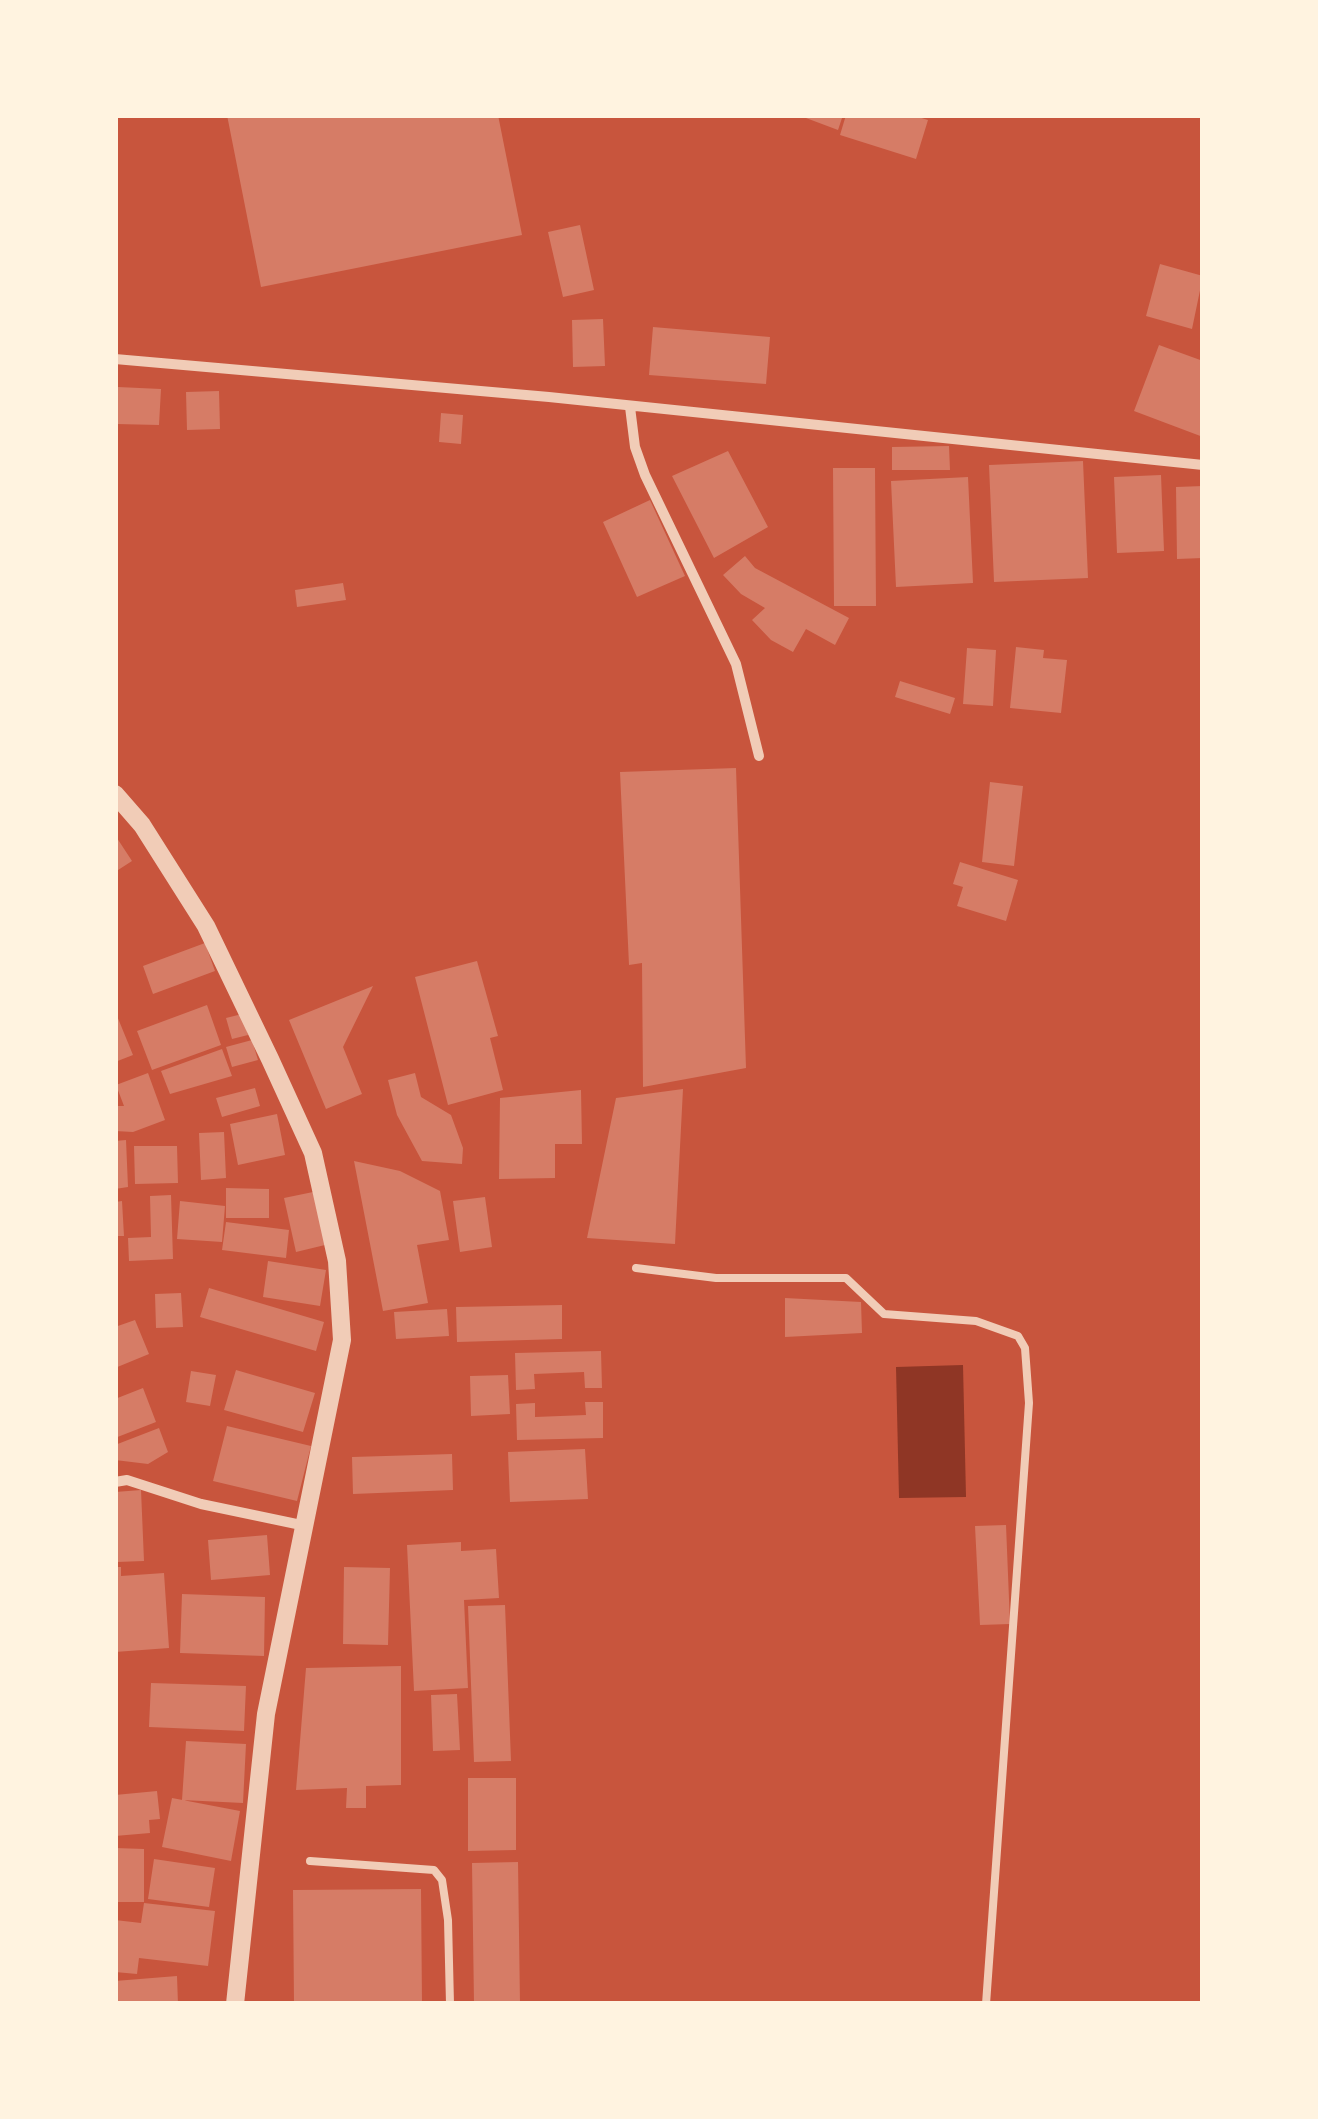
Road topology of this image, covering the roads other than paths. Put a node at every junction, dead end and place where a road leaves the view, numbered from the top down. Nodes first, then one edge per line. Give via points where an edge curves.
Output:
1 (115, 359) edge
2 (630, 407) junction
3 (1203, 466) edge
4 (758, 756) dead end
5 (115, 794) edge
6 (636, 1268) dead end
7 (115, 1482) edge
8 (306, 1526) junction
9 (310, 1861) dead end
10 (236, 2004) edge
11 (450, 2004) edge
12 (986, 2004) edge

1 - 2 street
2 - 3 street
2 - 4 street via 645,475 736,664
5 - 8 street via 206,926 313,1153 337,1262 342,1340
6 - 12 lane via 716,1278 846,1278 884,1314 976,1322 1018,1336 1025,1348 1029,1403
7 - 8 street
8 - 10 street via 266,1714
9 - 11 lane via 434,1870 442,1880 448,1920

